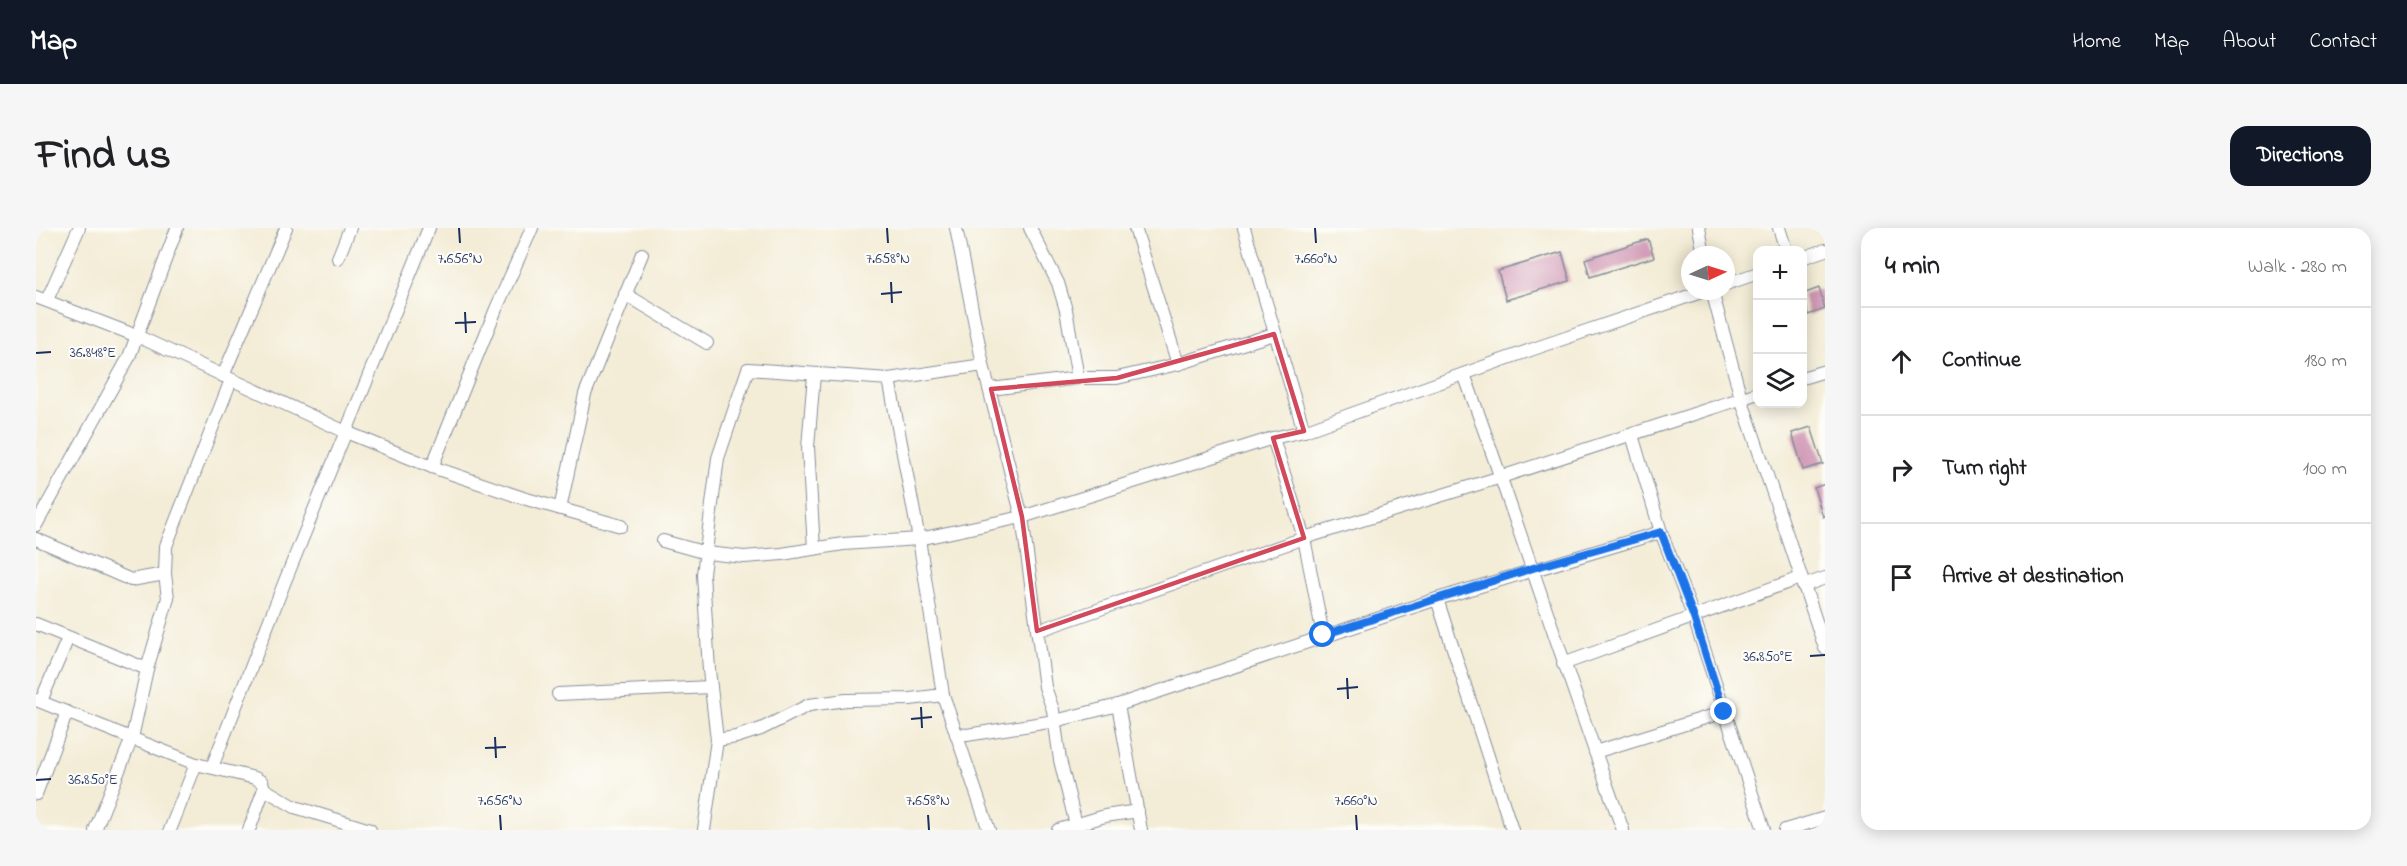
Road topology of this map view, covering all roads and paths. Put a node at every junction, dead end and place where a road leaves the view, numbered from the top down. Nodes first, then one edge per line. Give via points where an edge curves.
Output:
1 (79, 228) edge
2 (177, 228) edge
3 (286, 228) edge
4 (350, 228) edge
5 (429, 228) edge
6 (532, 228) edge
7 (956, 228) edge
8 (1030, 228) edge
9 (1135, 228) edge
10 (1244, 228) edge
11 (1699, 228) edge
12 (1779, 228) edge
13 (1702, 246) edge
14 (1785, 246) edge
15 (1825, 250) edge
16 (642, 254) dead end
17 (1807, 257) edge
18 (338, 258) dead end
19 (1753, 275) edge
20 (1735, 281) edge
21 (625, 294) junction
22 (42, 298) edge
23 (1681, 299) edge
24 (1714, 300) edge
25 (1274, 334) junction
26 (137, 336) junction
27 (707, 343) dead end
28 (1178, 364) junction
29 (983, 365) junction
30 (1825, 371) edge
31 (1464, 374) junction
32 (814, 375) junction
33 (1807, 377) edge
34 (227, 378) junction
35 (1078, 378) junction
36 (889, 379) junction
37 (991, 389) junction
38 (1753, 394) edge
39 (1741, 398) junction
40 (1304, 431) junction
41 (346, 432) junction
42 (1632, 435) junction
43 (1273, 438) junction
44 (432, 467) junction
45 (1501, 477) junction
46 (560, 509) junction
47 (1022, 517) junction
48 (36, 525) edge
49 (621, 526) dead end
50 (1661, 532) junction
51 (1304, 538) junction
52 (36, 539) edge
53 (919, 539) junction
54 (663, 541) dead end
55 (814, 549) junction
56 (706, 553) junction
57 (1533, 568) junction
58 (165, 574) junction
59 (1825, 578) edge
60 (1802, 582) junction
61 (1437, 598) junction
62 (1694, 618) junction
63 (36, 624) edge
64 (1037, 631) junction
65 (1323, 635) junction
66 (69, 638) junction
67 (1825, 648) edge
68 (1563, 664) junction
69 (147, 669) junction
70 (711, 687) junction
71 (558, 694) dead end
72 (943, 695) junction
73 (38, 700) edge
74 (1118, 705) junction
75 (67, 712) junction
76 (1724, 712) junction
77 (1055, 720) junction
78 (956, 734) junction
79 (132, 738) junction
80 (717, 740) junction
81 (1595, 752) junction
82 (196, 764) junction
83 (212, 767) junction
84 (264, 789) junction
85 (36, 794) edge
86 (1138, 811) junction
87 (1825, 818) edge
88 (1076, 825) junction
89 (95, 830) edge
90 (170, 830) edge
91 (249, 830) edge
92 (370, 830) edge
93 (704, 830) edge
94 (989, 830) edge
95 (1058, 830) edge
96 (1141, 830) edge
97 (1512, 830) edge
98 (1623, 830) edge
99 (1764, 830) edge
100 (1785, 830) edge

1 - 22 street
2 - 26 street
3 - 34 street
4 - 18 street
5 - 41 street
6 - 44 street
7 - 29 street
8 - 35 street via 1058,283
9 - 28 street
10 - 25 street
11 - 13 street
12 - 14 street
15 - 17 street
16 - 21 street
19 - 20 street
21 - 27 street
21 - 46 street via 585,394
22 - 26 street
23 - 31 street
24 - 39 street
25 - 28 street
25 - 40 street
26 - 34 street
26 - 48 street
28 - 35 street via 1117,378
29 - 36 street
29 - 37 street
30 - 33 street
31 - 40 street
31 - 45 street
32 - 36 street
32 - 55 street via 808,447
32 - 56 street via 748,369 718,458
34 - 41 street
34 - 58 street via 166,546
35 - 37 street
36 - 53 street
37 - 47 street
38 - 39 street
39 - 42 street
39 - 60 street
40 - 43 street
41 - 44 street
41 - 83 street
42 - 45 street
42 - 50 street
43 - 47 street
43 - 51 street
44 - 46 street
45 - 51 street
45 - 57 street
46 - 49 street
47 - 53 street
47 - 64 street
50 - 57 street
50 - 62 street
51 - 64 street
51 - 65 street
52 - 58 street via 131,580
53 - 55 street
53 - 72 street
54 - 56 street
55 - 56 street via 744,557
56 - 70 street via 703,574
57 - 61 street
57 - 68 street
58 - 69 street via 168,598
59 - 60 street
60 - 62 street
60 - 67 street
61 - 65 street
61 - 97 street
62 - 68 street
62 - 76 street
63 - 66 street
64 - 77 street via 1045,687
65 - 74 street
66 - 69 street
66 - 73 street
68 - 81 street
69 - 79 street
70 - 71 street
70 - 80 street
72 - 78 street
72 - 80 street via 809,705 761,729
73 - 75 street
74 - 77 street
74 - 86 street
75 - 79 street
75 - 85 street
76 - 81 street
76 - 99 street
77 - 78 street
77 - 88 street
78 - 94 street
79 - 82 street
79 - 89 street
80 - 93 street
81 - 98 street
82 - 83 street
82 - 90 street
83 - 84 street via 255,778
84 - 91 street
84 - 92 street via 295,807
86 - 88 street
86 - 96 street
87 - 100 street
88 - 95 street

